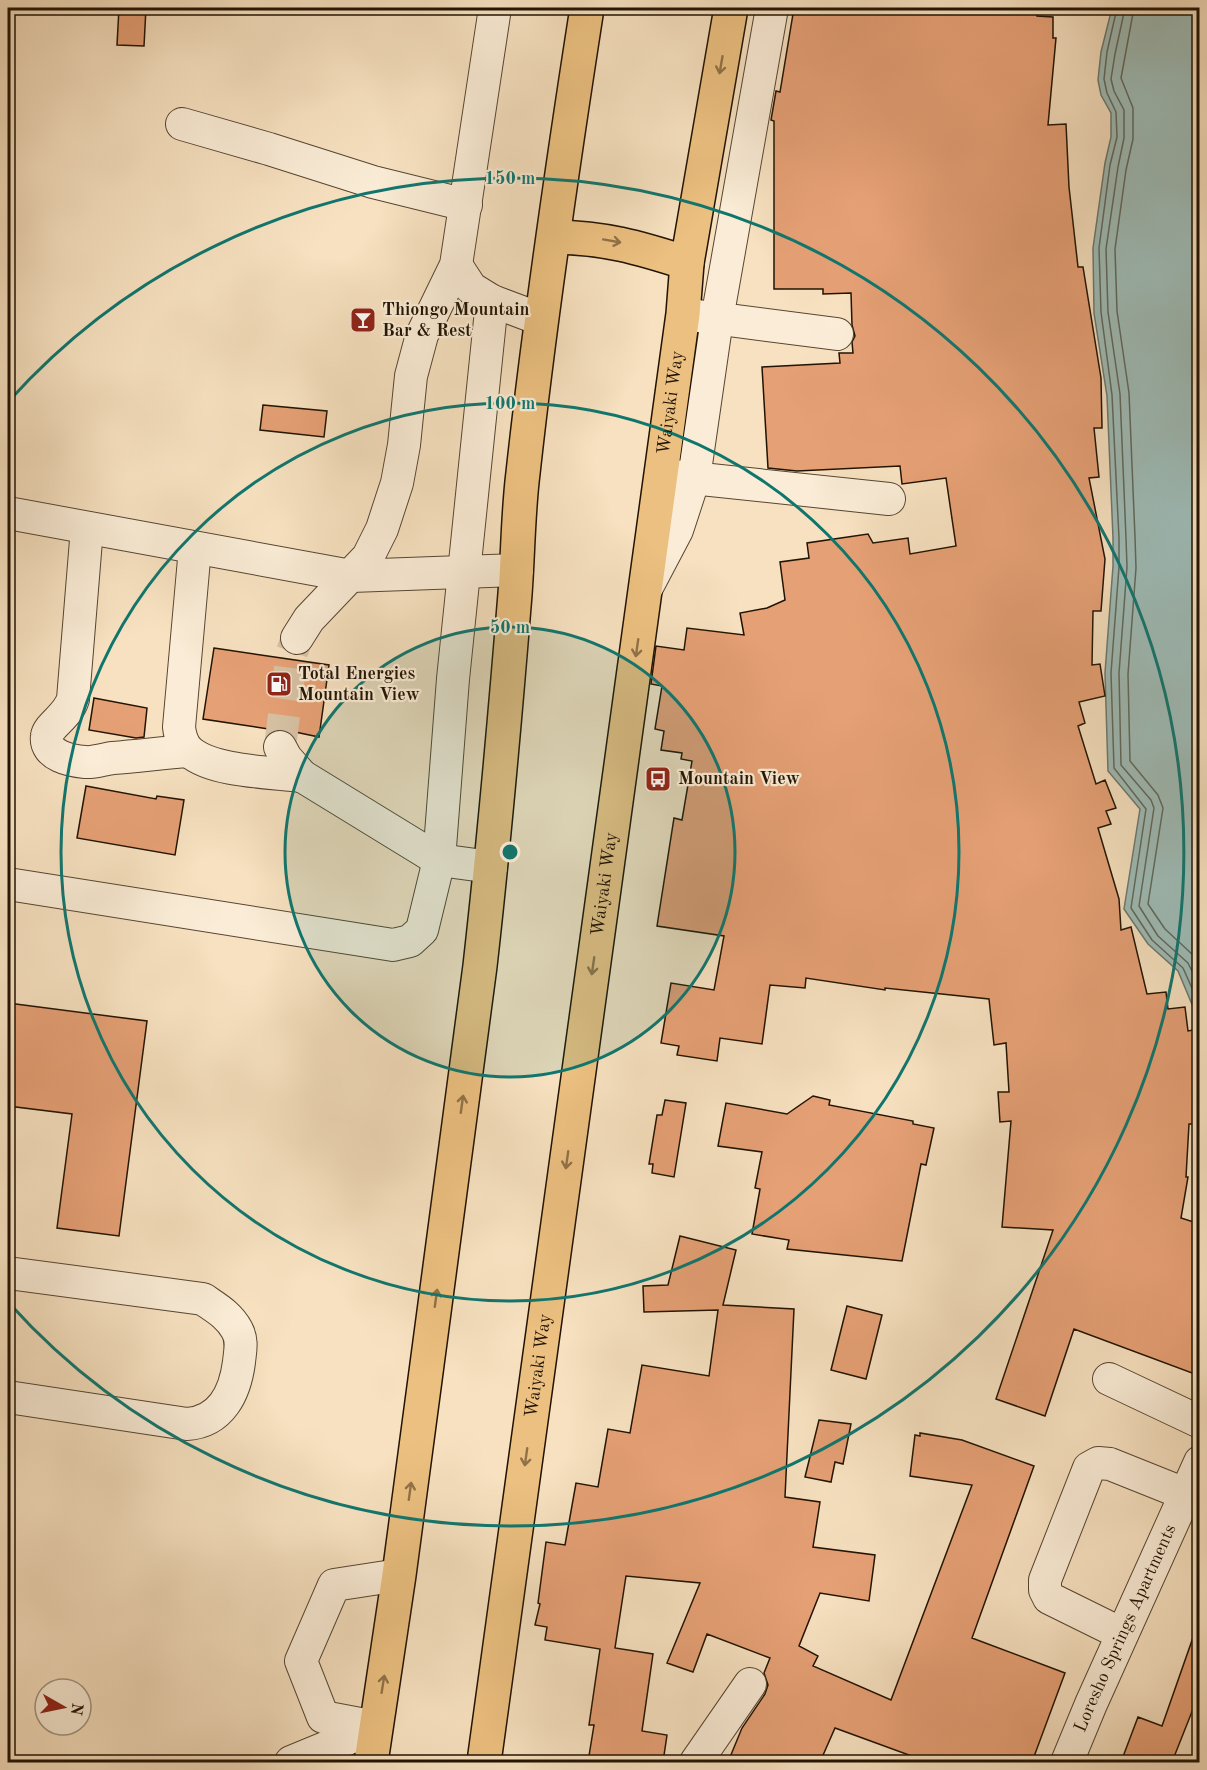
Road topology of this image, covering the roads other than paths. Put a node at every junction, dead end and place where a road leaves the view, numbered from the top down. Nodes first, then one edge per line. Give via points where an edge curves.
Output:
1 (495, 8) edge
2 (587, 8) edge
3 (731, 8) edge
4 (772, 8) edge
5 (182, 124) dead end
6 (466, 206) junction
7 (554, 237) junction
8 (687, 263) junction
9 (456, 265) junction
10 (492, 301) junction
11 (682, 314) junction
12 (540, 319) junction
13 (717, 319) junction
14 (837, 334) dead end
15 (661, 475) junction
16 (694, 478) junction
17 (889, 499) dead end
18 (8, 513) edge
19 (87, 528) junction
20 (195, 548) junction
21 (517, 570) junction
22 (464, 572) junction
23 (351, 576) junction
24 (645, 591) junction
25 (297, 638) tunnel mouth
26 (280, 747) tunnel mouth
27 (188, 751) junction
28 (302, 776) junction
29 (439, 860) junction
30 (491, 867) junction
31 (8, 884) edge
32 (8, 1273) edge
33 (1108, 1379) dead end
34 (8, 1397) edge
35 (1200, 1422) edge
36 (1200, 1462) edge
37 (1188, 1506) edge
38 (399, 1575) junction
39 (1122, 1634) junction
40 (750, 1684) dead end
41 (376, 1727) junction
42 (291, 1762) edge
43 (370, 1762) edge
44 (484, 1762) edge
45 (696, 1762) edge
46 (1067, 1762) edge

1 - 6 street
2 - 7 highway
3 -> 8 highway, Waiyaki Way
4 - 13 street
5 - 6 street
6 - 9 street
7 -> 8 highway via 626,244
7 - 12 highway
8 - 11 highway, Waiyaki Way
9 - 10 street via 471,288
9 - 23 street via 422,335 411,376 405,445 382,529 368,557
10 - 12 street
10 - 22 street
11 - 13 street
11 - 15 highway, Waiyaki Way
12 - 21 highway via 522,476
13 - 14 street
13 - 16 street
15 - 16 street
15 - 24 highway, Waiyaki Way
16 - 17 street
16 - 24 street via 677,530
18 - 19 street
19 - 20 street
19 - 27 street via 73,699 70,710 49,729 48,743 63,758 88,762
20 - 23 street
20 - 27 street via 179,727
21 - 22 street
21 - 30 highway
22 - 23 street
22 - 29 street
23 - 25 street via 309,619
24 -> 44 highway, Waiyaki Way
26 - 28 street
27 - 28 street via 217,766
28 - 29 street
29 - 30 street
29 - 31 street via 422,930 410,941 393,945
38 -> 30 highway
32 - 34 street via 203,1299 224,1313 241,1342 230,1398 198,1423
33 - 35 street
36 - 37 street, Loresho Springs Apartments
37 - 39 street, Loresho Springs Apartments
37 - 39 street via 1110,1464 1098,1463 1089,1468 1044,1590 1049,1598
41 -> 38 highway
38 - 41 street via 334,1585 301,1661 323,1717
39 - 46 street, Loresho Springs Apartments
40 - 45 street
41 - 42 street
41 - 43 highway

